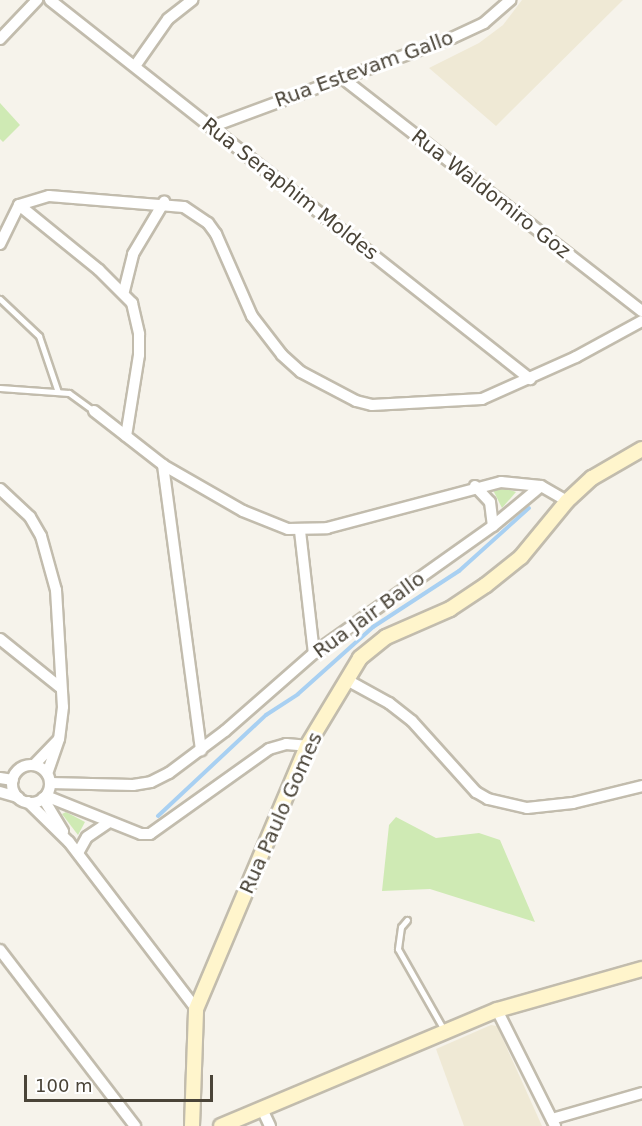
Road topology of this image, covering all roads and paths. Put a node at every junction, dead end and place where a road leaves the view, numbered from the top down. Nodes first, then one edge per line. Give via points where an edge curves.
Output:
1 (37, 0) edge
2 (50, 0) edge
3 (192, 0) edge
4 (510, 0) edge
5 (0, 39) edge
6 (135, 66) junction
7 (341, 77) junction
8 (211, 127) junction
9 (164, 202) junction
10 (19, 204) junction
11 (0, 244) edge
12 (123, 291) junction
13 (0, 299) edge
14 (642, 311) edge
15 (642, 321) edge
16 (530, 379) junction
17 (0, 388) edge
18 (58, 392) junction
19 (94, 411) joint
20 (126, 436) junction
21 (642, 450) edge
22 (163, 465) junction
23 (475, 486) junction
24 (541, 486) junction
25 (0, 489) edge
26 (567, 501) junction
27 (493, 525) junction
28 (300, 531) junction
29 (0, 639) edge
30 (314, 653) junction
31 (347, 680) junction
32 (61, 688) junction
33 (59, 739) junction
34 (307, 746) junction
35 (201, 750) junction
36 (34, 765) junction
37 (0, 778) edge
38 (49, 778) junction
39 (13, 780) junction
40 (642, 786) edge
41 (0, 792) edge
42 (45, 797) junction
43 (23, 800) junction
44 (109, 822) junction
45 (69, 842) junction
46 (78, 853) junction
47 (407, 920) dead end
48 (0, 950) edge
49 (642, 969) edge
50 (196, 1009) junction
51 (497, 1010) junction
52 (445, 1032) junction
53 (642, 1093) edge
54 (262, 1109) junction
55 (553, 1122) edge
56 (135, 1126) edge
57 (192, 1126) edge
58 (221, 1126) edge
59 (270, 1126) edge

1 - 5 street
2 - 6 street, Rua Seraphim Moldes
3 - 6 street via 168,19
4 - 7 street, Rua Estevam Gallo via 484,23 452,38
6 - 8 street, Rua Seraphim Moldes
7 - 8 street, Rua Estevam Gallo
7 - 14 street, Rua Waldomiro Goz
8 - 16 street, Rua Seraphim Moldes
9 - 10 street via 71,195
9 - 12 street via 133,254
9 - 16 street via 195,213 212,228 252,316 282,355 301,372 356,401 387,405 462,402 482,399
10 - 11 street
10 - 12 street
12 - 20 street via 137,315 140,334
13 - 18 lane via 39,336
15 - 16 street
17 - 18 lane
18 - 19 lane via 69,393
19 - 20 street
20 - 22 street
21 - 26 main road via 592,477
22 - 28 street via 243,512
22 - 35 street
23 - 24 street via 501,482
23 - 27 street via 490,502
23 - 28 street via 327,528
24 - 26 street
24 - 27 street, Rua Jair Ballo
25 - 32 street via 30,517 49,556 56,590
26 - 31 main road, Rua Paulo Gomes via 512,564 450,609 386,637 360,658
27 - 30 street, Rua Jair Ballo
28 - 30 street
29 - 32 street
30 - 35 street, Rua Jair Ballo
31 - 34 main road, Rua Paulo Gomes
31 - 40 street via 389,703 412,722 476,792 488,799 526,808 573,803
32 - 33 street
33 - 36 street
33 - 38 street
34 - 44 street via 286,744 269,748 150,834
34 - 50 main road, Rua Paulo Gomes
35 - 38 street, Rua Jair Ballo via 151,782
36 - 38 street
36 - 39 street via 18,770
37 - 39 street
38 - 42 street
39 - 43 street
41 - 43 street
42 - 43 street
42 - 44 street
42 - 45 street
43 - 45 street
44 - 46 street via 87,837
45 - 46 street
46 - 50 street
47 - 52 lane via 401,927 398,949
48 - 56 street
49 - 51 main road
50 - 57 main road, Rua Paulo Gomes
51 - 52 main road
51 - 55 street
52 - 54 main road
53 - 55 street
54 - 58 main road
54 - 59 street

